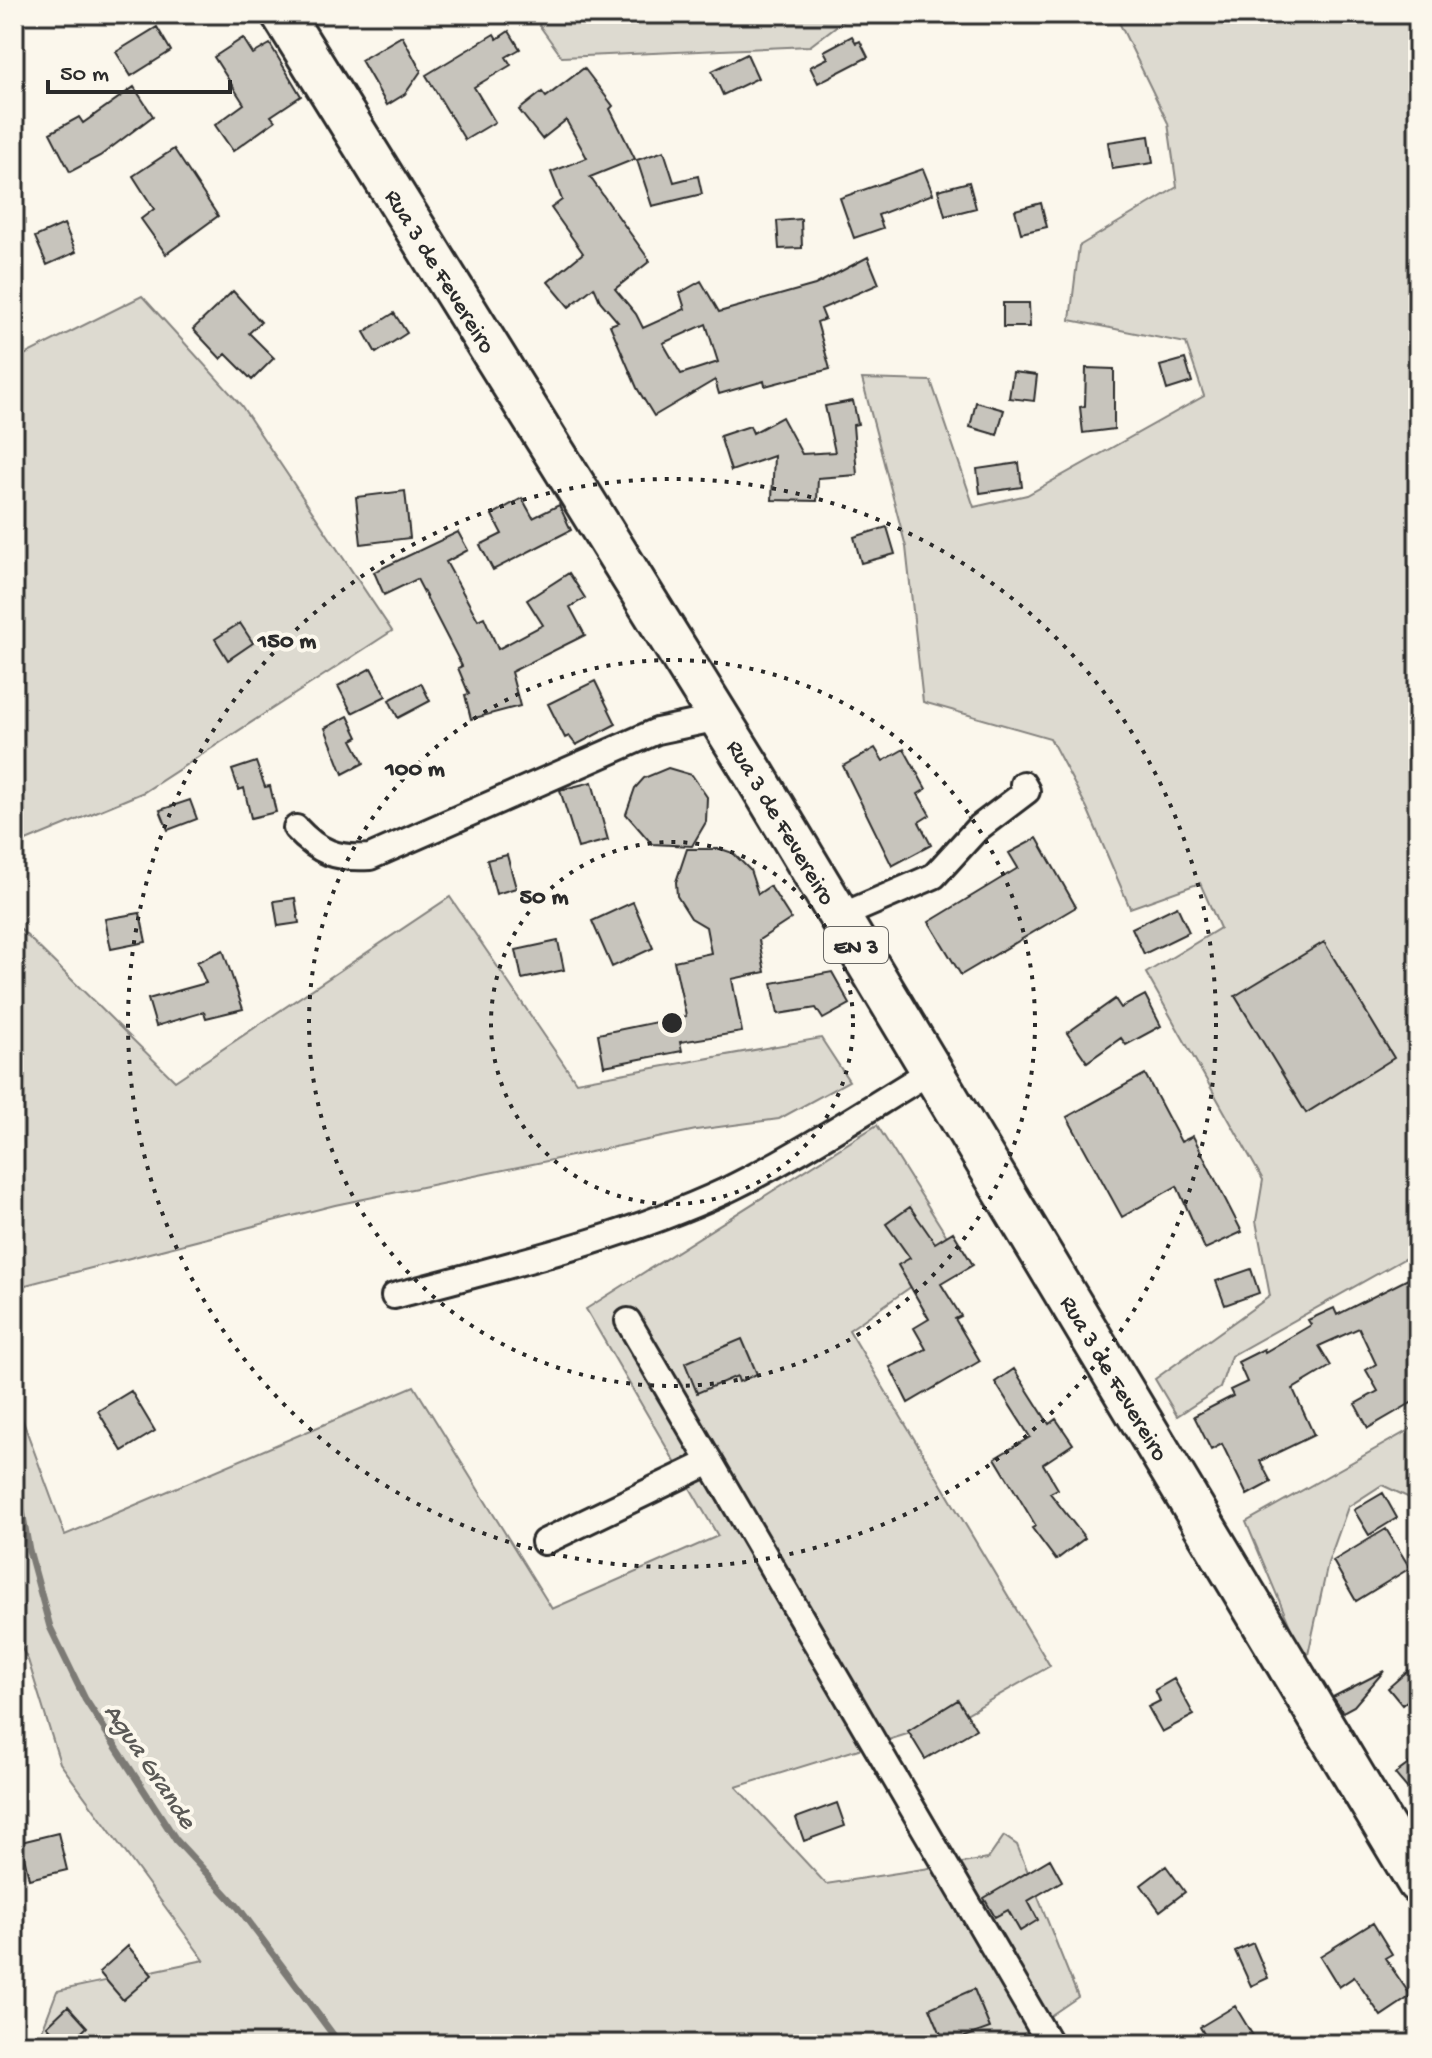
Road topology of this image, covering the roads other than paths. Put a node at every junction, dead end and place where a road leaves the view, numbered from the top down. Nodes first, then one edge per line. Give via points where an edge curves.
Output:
1 (282, 14) edge
2 (719, 718) junction
3 (1023, 784) dead end
4 (296, 828) dead end
5 (839, 917) junction
6 (931, 1071) junction
7 (394, 1296) dead end
8 (628, 1321) dead end
9 (710, 1462) junction
10 (544, 1542) dead end
11 (1418, 1883) edge
12 (1050, 2044) edge

1 - 2 main road, Rua 3 de Fevereiro / EN 3
2 - 4 street via 657,731 370,857 327,855
2 - 5 main road, Rua 3 de Fevereiro / EN 3
3 - 5 street via 1027,791 989,818 934,876
5 - 6 main road, Rua 3 de Fevereiro / EN 3
6 - 7 street via 769,1167 672,1213 572,1248
6 - 11 main road, Rua 3 de Fevereiro / EN 3
8 - 9 street
9 - 10 street
9 - 12 street

